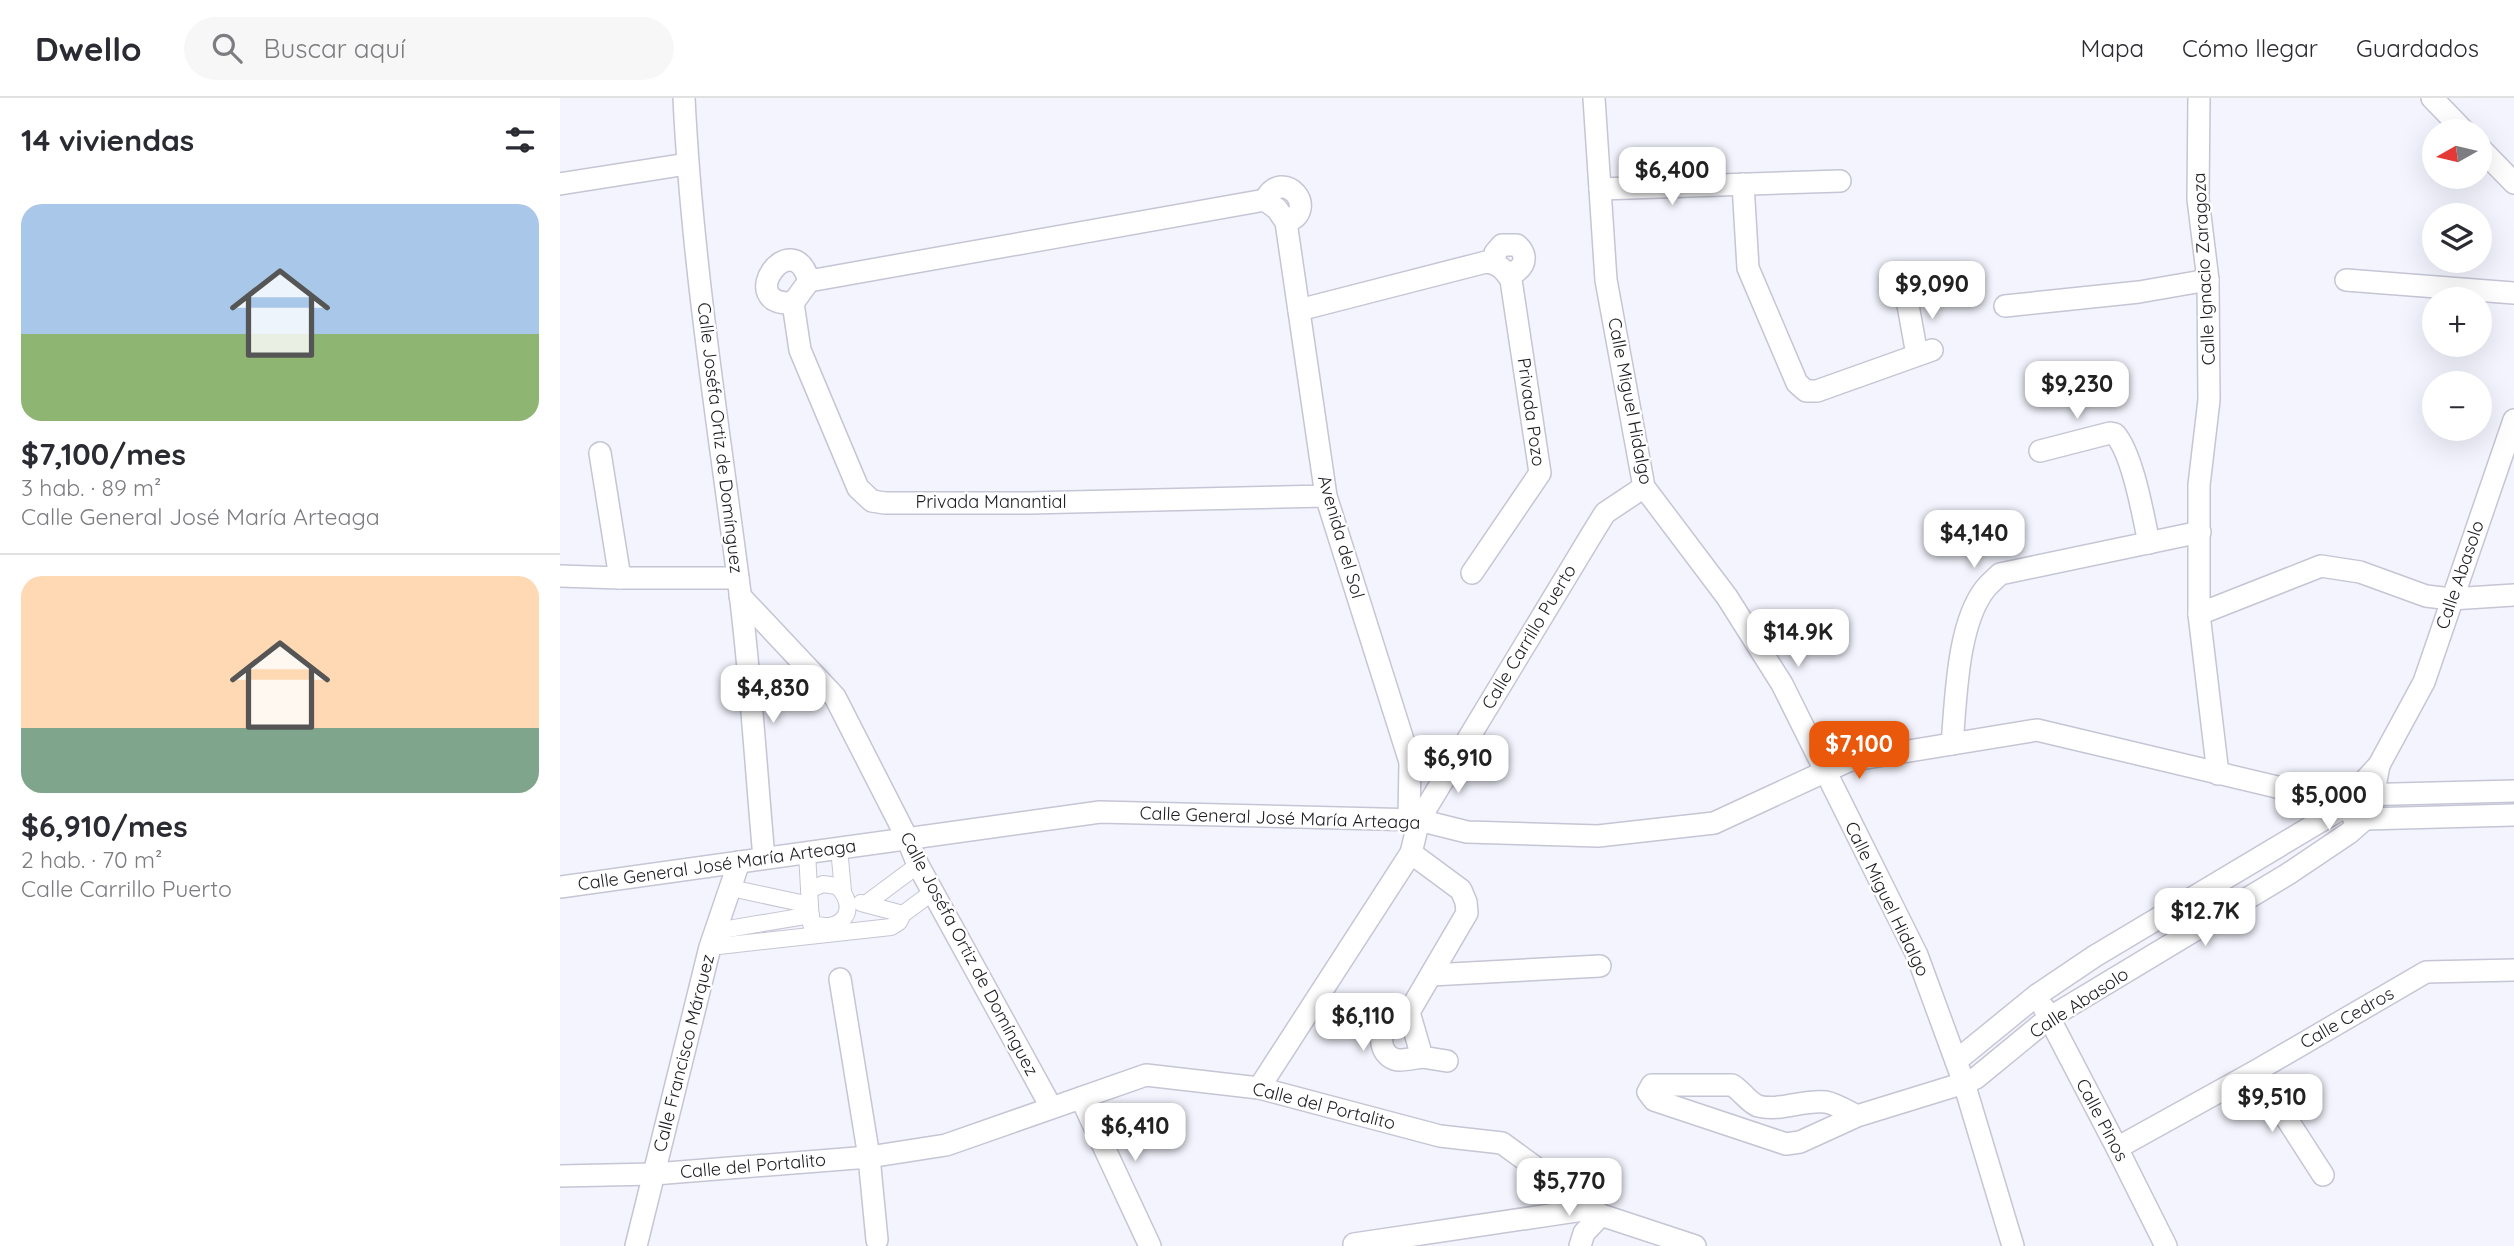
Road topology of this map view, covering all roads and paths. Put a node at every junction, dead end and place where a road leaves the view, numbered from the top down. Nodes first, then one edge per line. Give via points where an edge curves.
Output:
1 (684, 98) edge
2 (1594, 98) edge
3 (2199, 98) edge
4 (2432, 98) edge
5 (2452, 119) edge
6 (2492, 160) edge
7 (687, 164) junction
8 (1840, 181) dead end
9 (2514, 183) edge
10 (560, 184) edge
11 (1743, 184) junction
12 (1600, 189) junction
13 (2208, 280) junction
14 (2346, 280) dead end
15 (809, 281) junction
16 (2514, 293) edge
17 (1906, 294) dead end
18 (793, 303) junction
19 (2005, 306) dead end
20 (1299, 310) junction
21 (2514, 420) edge
22 (2039, 451) dead end
23 (600, 453) dead end
24 (1644, 487) junction
25 (1326, 496) junction
26 (2200, 532) junction
27 (2149, 543) junction
28 (1472, 573) dead end
29 (560, 576) edge
30 (620, 578) junction
31 (739, 587) junction
32 (2514, 595) edge
33 (2451, 599) junction
34 (2199, 614) junction
35 (1952, 744) junction
36 (1410, 762) junction
37 (1453, 762) junction
38 (2379, 765) junction
39 (1824, 772) junction
40 (2218, 774) junction
41 (2514, 791) edge
42 (2375, 796) junction
43 (2343, 804) junction
44 (2514, 815) edge
45 (2365, 819) junction
46 (1414, 820) junction
47 (2314, 827) junction
48 (907, 838) junction
49 (839, 848) junction
50 (2322, 852) junction
51 (807, 853) junction
52 (1411, 853) junction
53 (764, 858) junction
54 (739, 862) junction
55 (918, 865) junction
56 (560, 887) edge
57 (730, 888) junction
58 (934, 891) junction
59 (845, 897) junction
60 (867, 903) junction
61 (811, 914) junction
62 (903, 914) junction
63 (713, 939) junction
64 (2095, 956) junction
65 (1600, 966) dead end
66 (2514, 970) edge
67 (1431, 975) junction
68 (840, 979) dead end
69 (2110, 982) junction
70 (2037, 995) junction
71 (1409, 1012) junction
72 (2049, 1018) junction
73 (1978, 1042) junction
74 (1422, 1057) junction
75 (1447, 1061) dead end
76 (1956, 1061) junction
77 (1994, 1063) junction
78 (2256, 1071) junction
79 (1964, 1083) junction
80 (1259, 1088) junction
81 (1081, 1098) junction
82 (1051, 1107) junction
83 (1857, 1116) junction
84 (2117, 1148) junction
85 (869, 1157) junction
86 (654, 1174) junction
87 (560, 1175) edge
88 (2323, 1175) dead end
89 (1596, 1212) junction
90 (877, 1240) dead end
91 (1354, 1244) dead end
92 (636, 1246) edge
93 (1150, 1246) edge
94 (1580, 1246) edge
95 (1695, 1246) edge
96 (2013, 1246) edge
97 (2166, 1246) edge

1 - 7 street, Calle Joséfa Ortiz de Domínguez
2 - 12 street, Calle Miguel Hidalgo
3 - 13 street, Calle Ignacio Zaragoza via 2198,199
4 - 5 street
6 - 9 street
7 - 10 street
7 - 31 street, Calle Joséfa Ortiz de Domínguez
8 - 11 street
11 - 12 street
11 - 17 street via 1748,268 1797,383 1806,391 1924,352
12 - 24 street, Calle Miguel Hidalgo via 1606,280
13 - 19 street
13 - 26 street, Calle Ignacio Zaragoza via 2210,400 2199,485
14 - 16 street
15 - 18 street
15 - 18 street via 798,264 785,262 773,267 767,280 770,293 779,302
15 - 20 street, Avenida del Sol via 1276,210
18 - 25 street, Privada Manantial via 800,350 858,488 872,500 1029,503
20 - 25 street, Avenida del Sol
20 - 28 street, Privada Pozo via 1486,262 1501,268 1511,280 1540,473
21 - 33 street, Calle Abasolo
22 - 27 street via 2115,434 2138,491
23 - 30 street
24 - 37 street, Calle Carrillo Puerto via 1605,513
24 - 39 street, Calle Miguel Hidalgo via 1741,619 1782,684
25 - 36 street, Avenida del Sol
26 - 27 street
26 - 34 street, Calle Ignacio Zaragoza
27 - 35 street via 2000,574 1984,589 1970,616
29 - 30 street
30 - 31 street
31 - 48 street, Calle Joséfa Ortiz de Domínguez via 835,697
31 - 53 street
32 - 33 street
33 - 34 street via 2426,596 2360,572 2321,566
33 - 38 street, Calle Abasolo via 2424,682
34 - 40 street, Calle Ignacio Zaragoza
35 - 39 street, Calle General José María Arteaga via 1848,761
35 - 40 street, Calle General José María Arteaga via 2037,730
36 - 37 street via 1424,757
36 - 46 street, Avenida del Sol
37 - 46 street, Calle Carrillo Puerto
38 - 42 street, Calle Abasolo
38 - 43 street, Calle Abasolo
39 - 46 street, Calle General José María Arteaga via 1714,823 1598,836 1467,832
39 - 76 street, Calle Miguel Hidalgo via 1917,955
40 - 43 street, Calle General José María Arteaga
41 - 42 street, Calle General José María Arteaga
42 - 43 street, Calle General José María Arteaga
42 - 45 street, Calle Abasolo
43 - 45 street, Calle General José María Arteaga
43 - 47 street, Calle Abasolo
44 - 45 street, Calle General José María Arteaga
45 - 50 street, Calle Abasolo
46 - 48 street, Calle General José María Arteaga via 1100,812
46 - 52 street, Calle Carrillo Puerto
47 - 50 street
47 - 64 street, Calle Abasolo
48 - 49 street, Calle General José María Arteaga
48 - 55 street, Calle Joséfa Ortiz de Domínguez
49 - 51 street, Calle General José María Arteaga
49 - 59 street
50 - 69 street, Calle Abasolo
51 - 53 street, Calle General José María Arteaga
51 - 61 street
52 - 67 street via 1461,890 1466,902 1467,913
52 - 80 street, Calle Carrillo Puerto
53 - 54 street, Calle General José María Arteaga
54 - 56 street, Calle General José María Arteaga
54 - 57 street, Calle Francisco Márquez
55 - 58 street, Calle Joséfa Ortiz de Domínguez
55 - 60 street
57 - 61 street
57 - 63 street, Calle Francisco Márquez
58 - 62 street
58 - 82 street, Calle Joséfa Ortiz de Domínguez
59 - 60 street
59 - 61 street via 844,918 833,926 826,927
59 - 61 street via 837,886 816,886
60 - 62 street
61 - 62 street via 891,927
61 - 63 street
63 - 86 street, Calle Francisco Márquez
64 - 69 street
64 - 70 street, Calle Abasolo
65 - 67 street
66 - 78 street, Calle Cedros via 2426,972
67 - 71 street
68 - 85 street
69 - 72 street, Calle Abasolo
70 - 72 street, Calle Pinos
70 - 73 street, Calle Abasolo
71 - 74 street
71 - 74 street via 1387,1026 1382,1044 1393,1058
72 - 77 street, Calle Abasolo
72 - 84 street, Calle Pinos
73 - 76 street, Calle Abasolo
73 - 77 street
74 - 75 street
76 - 79 street, Calle Miguel Hidalgo
77 - 79 street, Calle Abasolo
78 - 84 street, Calle Cedros
78 - 88 street
79 - 83 street, Calle Abasolo
79 - 96 street, Calle Miguel Hidalgo
80 - 81 street, Calle del Portalito via 1146,1075
80 - 89 street, Calle del Portalito via 1440,1136 1502,1143
81 - 82 street, Calle del Portalito
81 - 93 street
82 - 85 street, Calle del Portalito via 946,1145
83 - 83 street, Calle Abasolo via 1786,1144 1654,1100 1648,1092 1652,1085 1732,1085 1754,1105 1829,1102
84 - 97 street, Calle Pinos
85 - 86 street, Calle del Portalito
85 - 90 street
86 - 87 street, Calle del Portalito
86 - 92 street, Calle Francisco Márquez
89 - 91 street
89 - 94 street
89 - 95 street, Calle del Portalito

